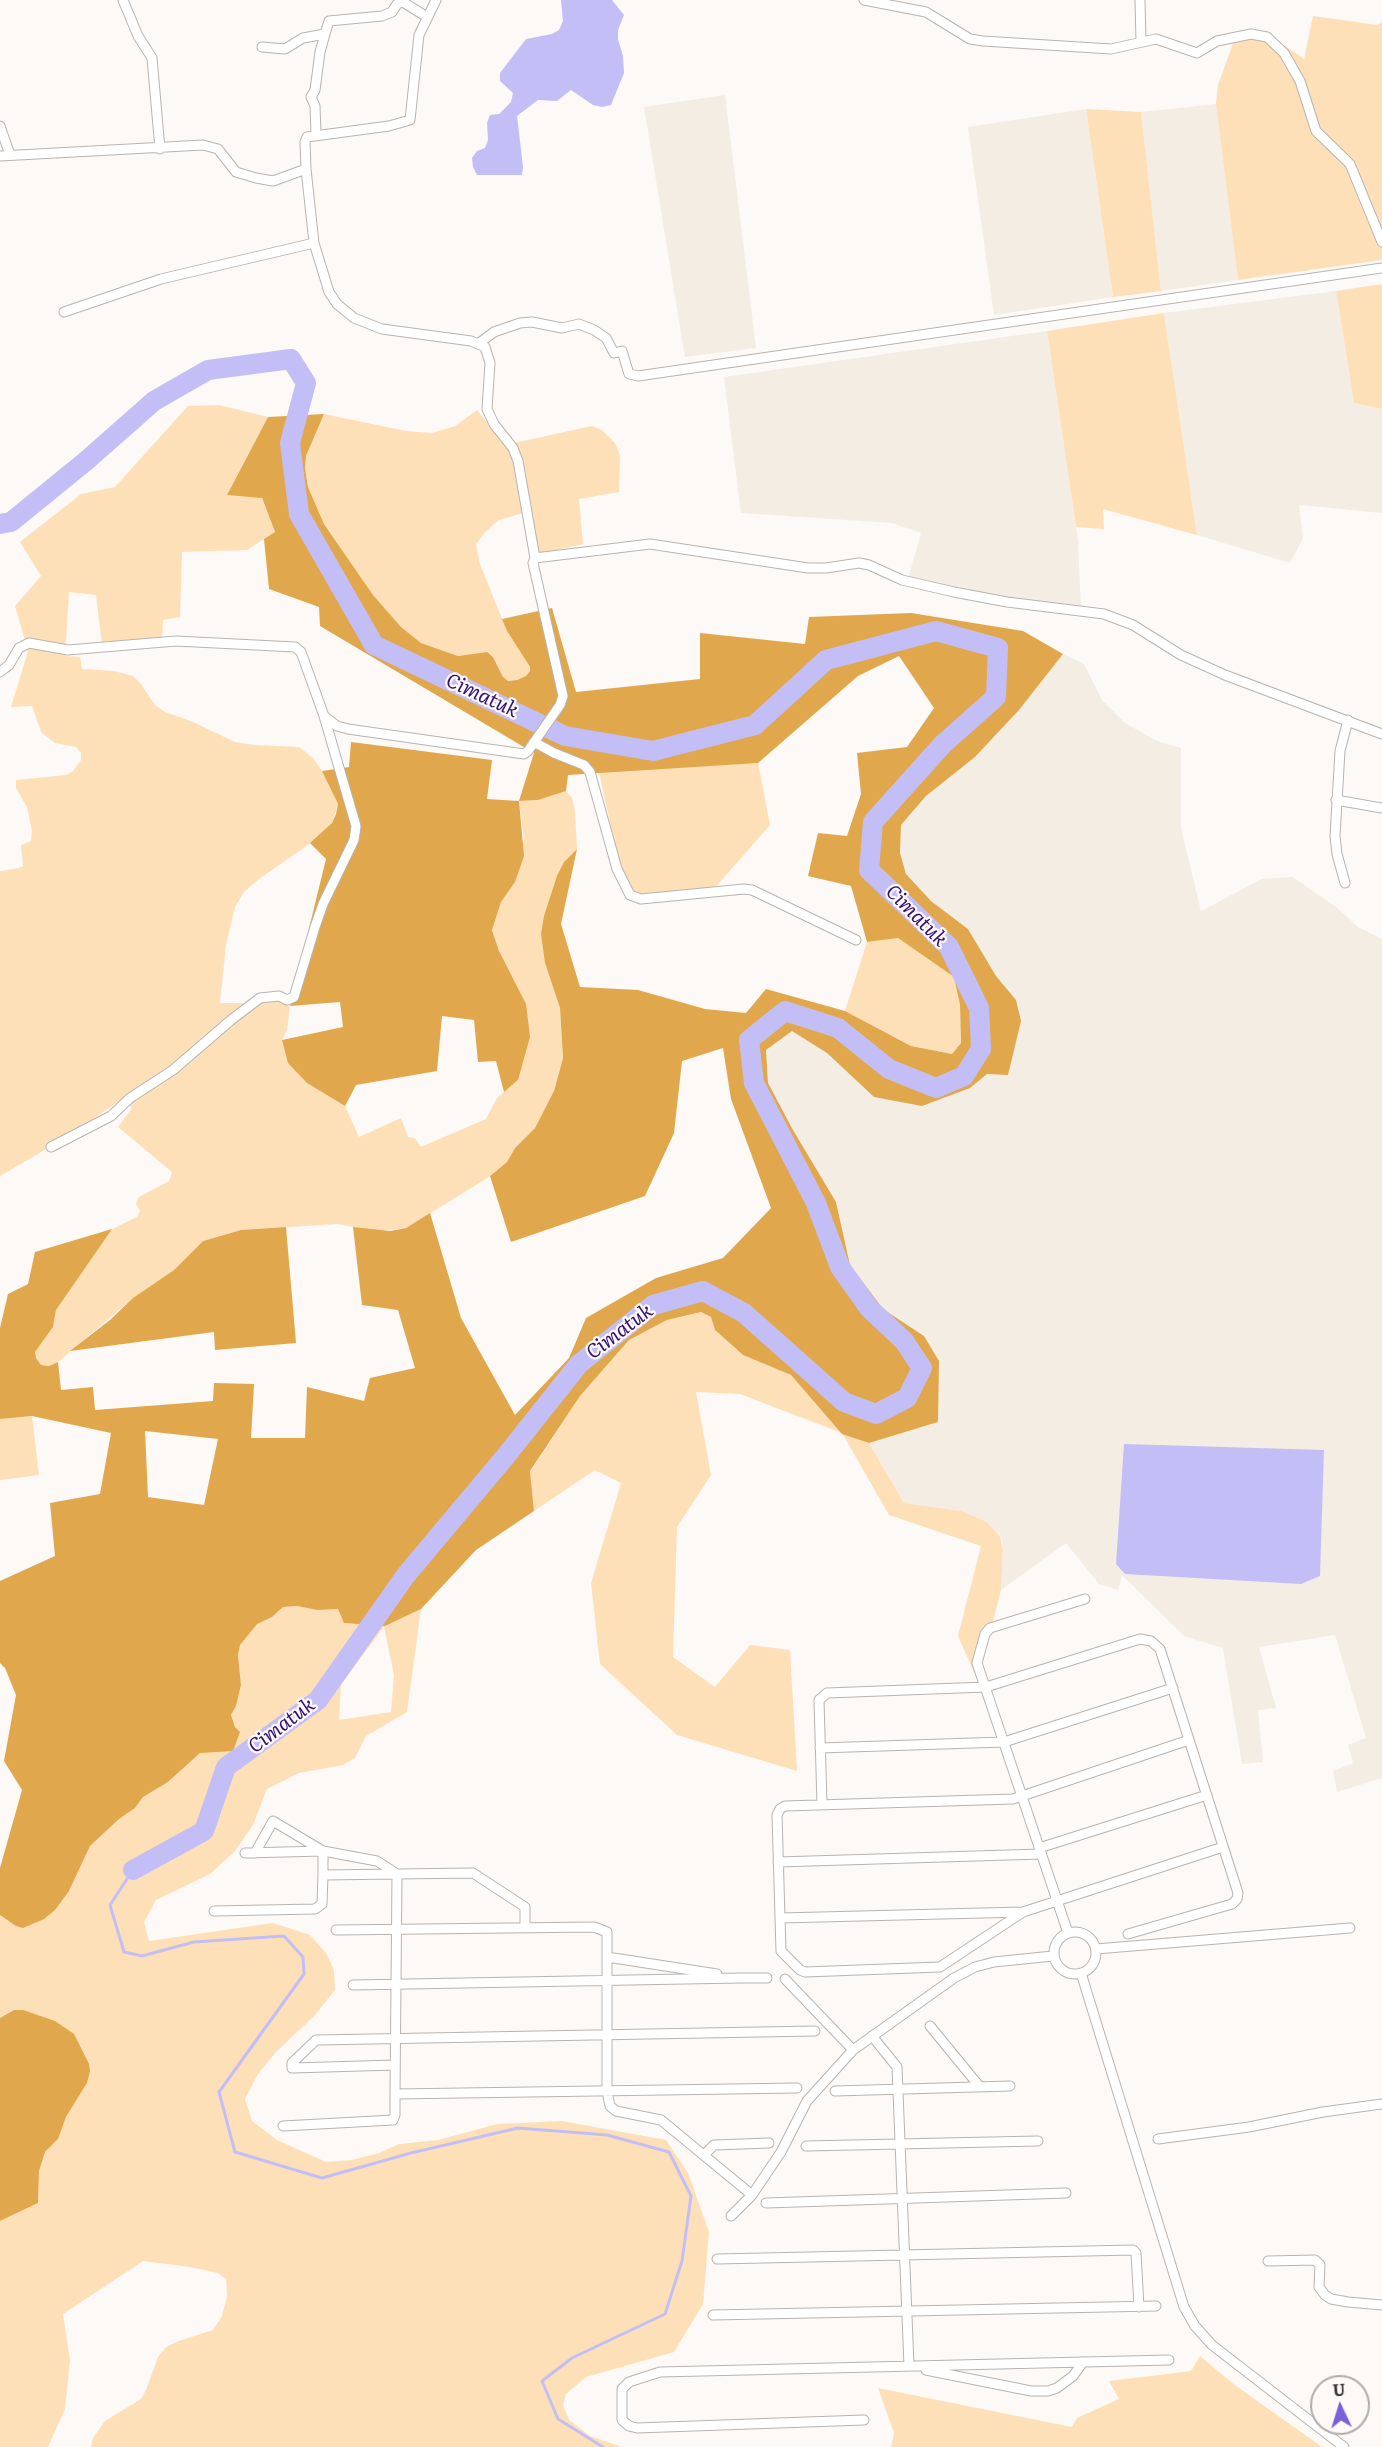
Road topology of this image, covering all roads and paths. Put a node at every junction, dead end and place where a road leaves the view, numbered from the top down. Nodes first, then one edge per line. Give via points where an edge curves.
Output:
1 (123, 0) edge
2 (436, 0) edge
3 (864, 0) edge
4 (1140, 0) edge
5 (427, 17) junction
6 (325, 34) junction
7 (1141, 42) junction
8 (262, 47) dead end
9 (0, 126) edge
10 (316, 134) junction
11 (160, 149) junction
12 (5, 156) edge
13 (306, 169) junction
14 (1382, 242) edge
15 (314, 243) junction
16 (1382, 268) edge
17 (64, 312) dead end
18 (478, 344) junction
19 (535, 558) junction
20 (0, 672) edge
21 (324, 716) junction
22 (1348, 720) junction
23 (1382, 734) edge
24 (536, 740) junction
25 (1336, 800) junction
26 (1382, 808) edge
27 (1345, 883) dead end
28 (856, 940) dead end
29 (51, 1147) dead end
30 (1086, 1599) dead end
31 (986, 1687) junction
32 (1173, 1689) junction
33 (1189, 1740) junction
34 (1004, 1742) junction
35 (820, 1748) junction
36 (1207, 1795) junction
37 (1022, 1796) junction
38 (822, 1805) junction
39 (1223, 1847) junction
40 (323, 1851) junction
41 (1040, 1851) junction
42 (255, 1852) junction
43 (244, 1853) dead end
44 (778, 1862) junction
45 (396, 1874) junction
46 (323, 1875) junction
47 (1057, 1901) junction
48 (214, 1911) dead end
49 (1023, 1912) junction
50 (780, 1918) junction
51 (525, 1928) junction
52 (1350, 1928) dead end
53 (336, 1930) dead end
54 (396, 1930) junction
55 (1068, 1933) junction
56 (1128, 1934) dead end
57 (1096, 1949) junction
58 (1053, 1956) junction
59 (607, 1957) junction
60 (1082, 1973) junction
61 (741, 1978) junction
62 (767, 1978) dead end
63 (784, 1979) dead end
64 (607, 1981) junction
65 (396, 1984) junction
66 (353, 1985) dead end
67 (930, 2026) dead end
68 (815, 2031) dead end
69 (607, 2035) junction
70 (872, 2036) junction
71 (395, 2038) junction
72 (853, 2050) junction
73 (395, 2065) junction
74 (980, 2086) junction
75 (1010, 2086) dead end
76 (797, 2088) dead end
77 (900, 2089) junction
78 (607, 2091) junction
79 (835, 2091) dead end
80 (394, 2094) junction
81 (1382, 2104) edge
82 (283, 2126) dead end
83 (1158, 2139) dead end
84 (1038, 2141) dead end
85 (769, 2144) dead end
86 (902, 2144) junction
87 (806, 2146) dead end
88 (705, 2154) junction
89 (1066, 2193) dead end
90 (752, 2195) junction
91 (903, 2199) junction
92 (766, 2203) dead end
93 (731, 2216) dead end
94 (905, 2255) junction
95 (717, 2259) dead end
96 (1268, 2261) dead end
97 (1382, 2305) edge
98 (1156, 2306) dead end
99 (1139, 2307) junction
100 (907, 2311) junction
101 (713, 2315) dead end
102 (1169, 2360) dead end
103 (1083, 2362) junction
104 (909, 2366) junction
105 (864, 2420) dead end
106 (1344, 2447) edge

1 - 11 street via 152,58
2 - 5 street
3 - 7 street via 926,12 970,39 983,41 1111,49
4 - 7 street
5 - 6 street via 403,2 382,15 329,21
5 - 10 street via 419,35 410,120
6 - 8 street via 303,38 285,49
6 - 10 street via 311,97
7 - 14 street via 1156,39 1197,52 1217,41 1251,34 1267,37 1284,53 1300,81 1316,130 1350,164
9 - 12 street
10 - 13 street via 305,142
11 - 12 street
11 - 13 street via 202,145 218,149 236,172 273,181
13 - 15 street
15 - 17 street via 161,279
15 - 18 street via 329,292 354,318 382,329
16 - 18 street via 638,376 629,374 622,351 614,353 606,338 579,324 562,328 520,322 494,332
18 - 19 street via 484,347 490,363 487,410 518,462
19 - 22 street via 650,544 808,568 869,565 902,580 954,592 1118,618 1181,655 1225,675
19 - 24 street via 562,696
20 - 21 street via 19,648 29,643 68,650 176,641 288,646 301,652
21 - 24 street via 348,729 519,754 528,751
21 - 29 street via 356,833 323,904 294,998 260,998 111,1116
22 - 23 street
22 - 25 street via 1340,751
24 - 28 street via 590,772 617,869 630,895 641,898 752,890
25 - 26 street
25 - 27 street via 1337,854
30 - 31 street via 990,1628 977,1663
31 - 32 street via 1140,1639 1160,1648
31 - 34 street
31 - 35 street via 827,1693 819,1700
32 - 33 street
32 - 34 street
33 - 36 street
33 - 37 street
34 - 35 street
34 - 37 street
35 - 38 street
36 - 39 street
36 - 41 street
37 - 38 street
37 - 41 street
38 - 44 street via 780,1809
39 - 47 street
39 - 56 street via 1238,1893 1232,1904
40 - 42 street
40 - 42 street via 273,1821
40 - 45 street via 377,1861
40 - 46 street
41 - 44 street
41 - 47 street
42 - 43 street
44 - 50 street
45 - 46 street
45 - 51 street via 473,1873 525,1908
45 - 54 street
46 - 48 street via 322,1904 315,1909
47 - 49 street
47 - 55 street
49 - 50 street
49 - 50 street via 940,1967 910,1970 805,1972 781,1951
51 - 54 street
51 - 59 street via 594,1927 607,1932
52 - 57 street
53 - 54 street
54 - 65 street
55 - 57 street via 1082,1933
55 - 58 street via 1056,1942
57 - 60 street via 1093,1964
58 - 60 street via 1066,1973
58 - 70 street via 975,1967
59 - 61 street
59 - 64 street
60 - 106 street via 1184,2307 1212,2345
61 - 62 street
61 - 64 street
63 - 72 street
64 - 65 street
64 - 69 street
65 - 66 street
65 - 71 street
67 - 74 street
68 - 69 street
69 - 71 street
69 - 78 street
70 - 72 street
70 - 77 street via 897,2067
71 - 73 street
71 - 73 street via 316,2040 291,2063 292,2068
72 - 90 street via 807,2101 781,2152
73 - 80 street
74 - 75 street
74 - 77 street
76 - 78 street
77 - 79 street
77 - 86 street
78 - 80 street
78 - 88 street via 610,2106 616,2111 661,2120
80 - 82 street via 393,2120
81 - 83 street
84 - 86 street
85 - 88 street via 714,2145
86 - 87 street
86 - 91 street
88 - 90 street
89 - 91 street
90 - 93 street
91 - 92 street
91 - 94 street
94 - 95 street
94 - 99 street via 1133,2250
94 - 100 street
96 - 97 street via 1316,2260 1320,2265 1319,2286 1325,2295
98 - 99 street
99 - 100 street
100 - 101 street
100 - 104 street
102 - 103 street
103 - 104 street
103 - 104 street via 1073,2376 1048,2391 1031,2391
104 - 105 street via 660,2372 629,2382 622,2389 622,2420 637,2428

